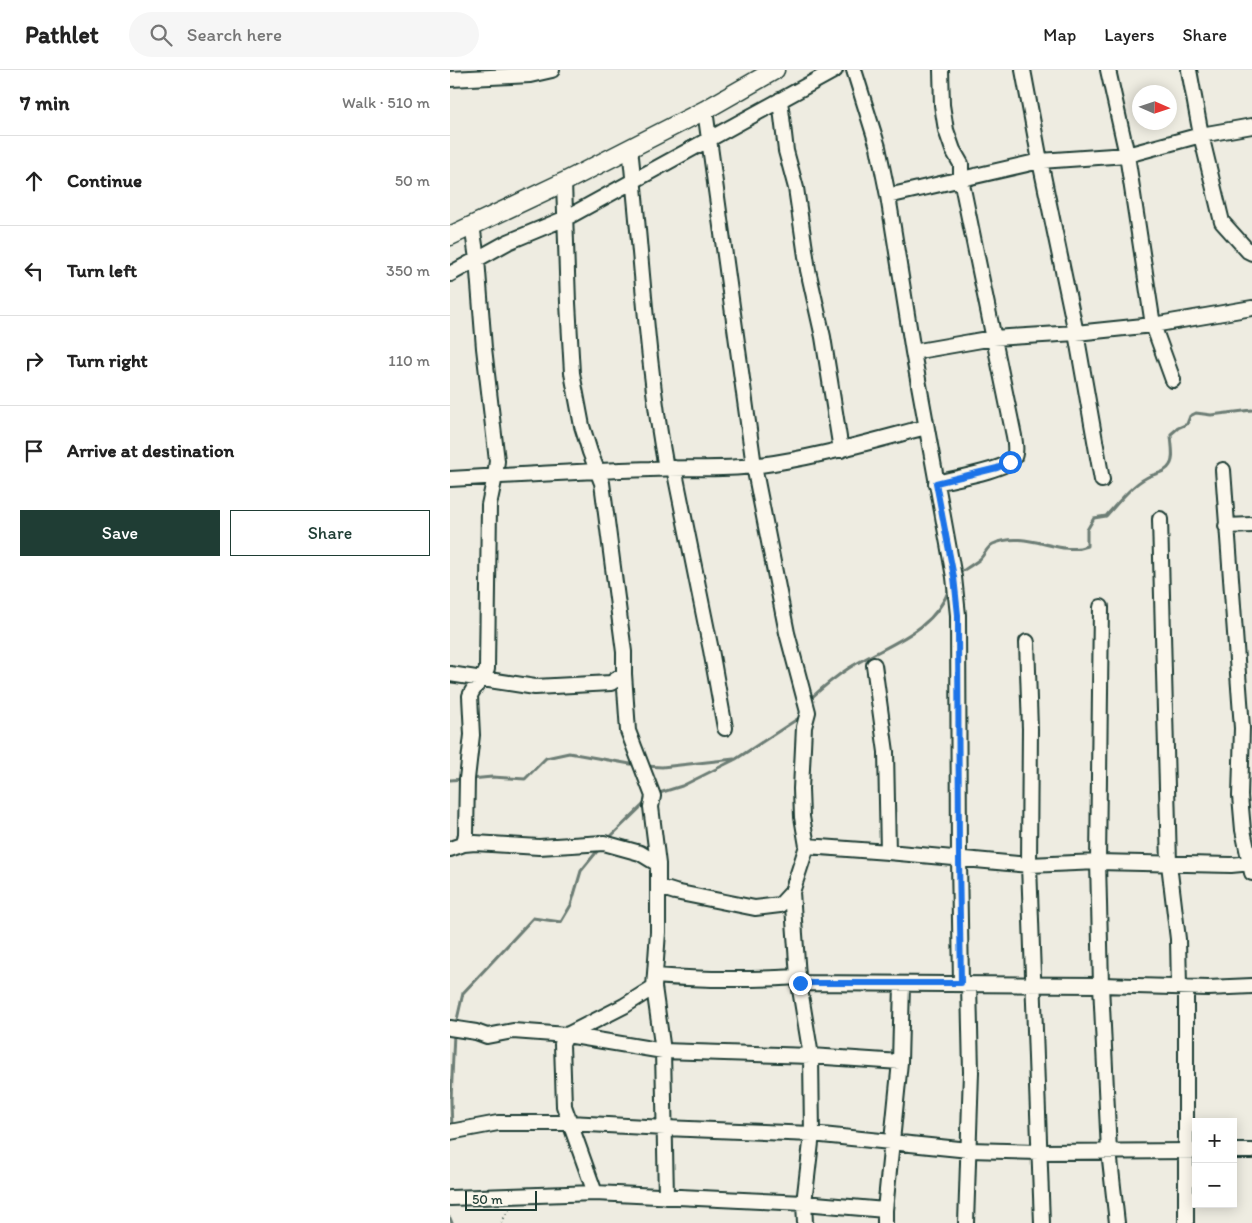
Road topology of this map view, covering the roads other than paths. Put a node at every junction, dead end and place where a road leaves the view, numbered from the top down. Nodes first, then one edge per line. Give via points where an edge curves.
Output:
1 (552, 70) edge
2 (775, 70) edge
3 (835, 70) edge
4 (854, 70) edge
5 (941, 70) edge
6 (1023, 70) edge
7 (1108, 70) edge
8 (1189, 70) edge
9 (529, 73) edge
10 (450, 79) edge
11 (780, 100) junction
12 (705, 110) junction
13 (1252, 126) edge
14 (1201, 135) junction
15 (709, 141) junction
16 (630, 148) junction
17 (1127, 155) junction
18 (1040, 161) junction
19 (961, 179) junction
20 (634, 181) junction
21 (564, 182) junction
22 (888, 196) junction
23 (566, 218) junction
24 (472, 225) junction
25 (450, 236) edge
26 (1252, 252) edge
27 (477, 259) junction
28 (450, 274) edge
29 (1252, 308) edge
30 (1153, 325) junction
31 (1076, 333) junction
32 (993, 338) junction
33 (913, 352) junction
34 (1173, 380) dead end
35 (926, 427) junction
36 (841, 450) junction
37 (754, 466) junction
38 (670, 468) junction
39 (597, 470) junction
40 (1223, 470) dead end
41 (496, 476) junction
42 (450, 479) edge
43 (1102, 480) dead end
44 (936, 483) junction
45 (1160, 519) dead end
46 (1252, 524) edge
47 (1226, 526) junction
48 (1101, 607) dead end
49 (1026, 642) dead end
50 (874, 665) dead end
51 (450, 674) edge
52 (624, 674) junction
53 (484, 678) junction
54 (725, 728) dead end
55 (464, 844) junction
56 (807, 846) junction
57 (450, 850) edge
58 (888, 852) junction
59 (959, 859) junction
60 (1098, 862) junction
61 (658, 864) junction
62 (1169, 864) junction
63 (1029, 865) junction
64 (1251, 866) edge
65 (658, 887) junction
66 (792, 892) junction
67 (799, 980) junction
68 (654, 982) junction
69 (965, 983) junction
70 (902, 984) junction
71 (1034, 985) junction
72 (1101, 985) junction
73 (1252, 986) edge
74 (1182, 987) junction
75 (450, 1028) edge
76 (567, 1035) junction
77 (663, 1051) junction
78 (811, 1056) junction
79 (900, 1062) junction
80 (569, 1122) junction
81 (665, 1128) junction
82 (450, 1132) edge
83 (812, 1134) junction
84 (892, 1143) junction
85 (969, 1150) junction
86 (1108, 1151) junction
87 (1191, 1151) edge
88 (1237, 1151) edge
89 (1252, 1151) edge
90 (1039, 1152) junction
91 (595, 1193) junction
92 (666, 1197) junction
93 (450, 1198) edge
94 (804, 1203) junction
95 (885, 1216) edge
96 (805, 1223) edge
97 (966, 1223) edge
98 (1042, 1223) edge
99 (1118, 1223) edge
100 (1186, 1223) edge

1 - 9 street
2 - 12 main road
3 - 11 street
4 - 22 street via 878,147
5 - 19 street via 945,122 961,164
6 - 18 street
7 - 17 street
8 - 14 street
9 - 10 street
11 - 15 street
11 - 36 street via 786,151 796,188
12 - 15 street
12 - 16 main road
13 - 14 street
14 - 17 street
14 - 26 street via 1222,222
15 - 20 street
15 - 37 street
16 - 20 street
16 - 21 main road
17 - 18 street
17 - 30 street
18 - 19 street
18 - 31 street
19 - 22 street
19 - 32 street
20 - 23 street
20 - 38 street via 657,421
21 - 23 street
21 - 24 main road
22 - 33 street
23 - 27 street
23 - 39 street via 572,373 582,426
24 - 25 main road
24 - 27 street
27 - 28 street
27 - 41 street
29 - 30 street
30 - 31 street
30 - 34 street
31 - 32 street
31 - 43 street
32 - 33 street
32 - 44 street via 1014,436 1014,459 997,468
33 - 35 street
35 - 36 street
35 - 44 street
36 - 37 street
37 - 38 street
37 - 56 street via 787,633 808,712 804,727 801,789
38 - 39 street
38 - 54 street via 712,650
39 - 41 street
39 - 52 street via 608,522
40 - 47 street
41 - 42 street
41 - 53 street via 489,505 488,661
44 - 59 street via 958,615
45 - 62 street
46 - 47 street
47 - 64 street via 1242,728 1240,796
48 - 60 street
49 - 63 street via 1030,730
50 - 58 street via 886,752
51 - 53 street
52 - 53 street via 611,682 549,687
52 - 61 street via 628,731 652,796
53 - 55 street via 470,696 472,735
55 - 57 street
55 - 61 street via 539,847 604,843 640,852
56 - 58 street
56 - 66 street
58 - 59 street
59 - 63 street
59 - 69 street
60 - 62 street
60 - 63 street
60 - 72 street
61 - 65 street
62 - 64 street
62 - 74 street
63 - 71 street
65 - 66 street via 756,908 780,905
65 - 68 street
66 - 67 street
67 - 68 street
67 - 70 street
67 - 78 street
68 - 76 street via 624,1006
68 - 77 street
69 - 70 street
69 - 71 street
69 - 85 street via 971,1072
70 - 79 street
71 - 72 street
71 - 90 street
72 - 74 street
72 - 86 street
73 - 74 street
74 - 87 street
75 - 76 street via 487,1036 513,1031
76 - 77 street
76 - 80 street via 562,1044 562,1093
77 - 78 street
77 - 81 street
78 - 79 street
78 - 83 street
79 - 84 street
80 - 81 street
80 - 82 street via 498,1123
80 - 91 street
81 - 83 street
81 - 92 street
83 - 84 street
83 - 94 street
84 - 85 street
84 - 95 street
85 - 90 street
85 - 97 street
86 - 87 street
86 - 90 street
86 - 99 street
87 - 100 street
88 - 89 street
90 - 98 street
91 - 92 street
91 - 93 street
92 - 94 street
94 - 95 street
94 - 96 street

